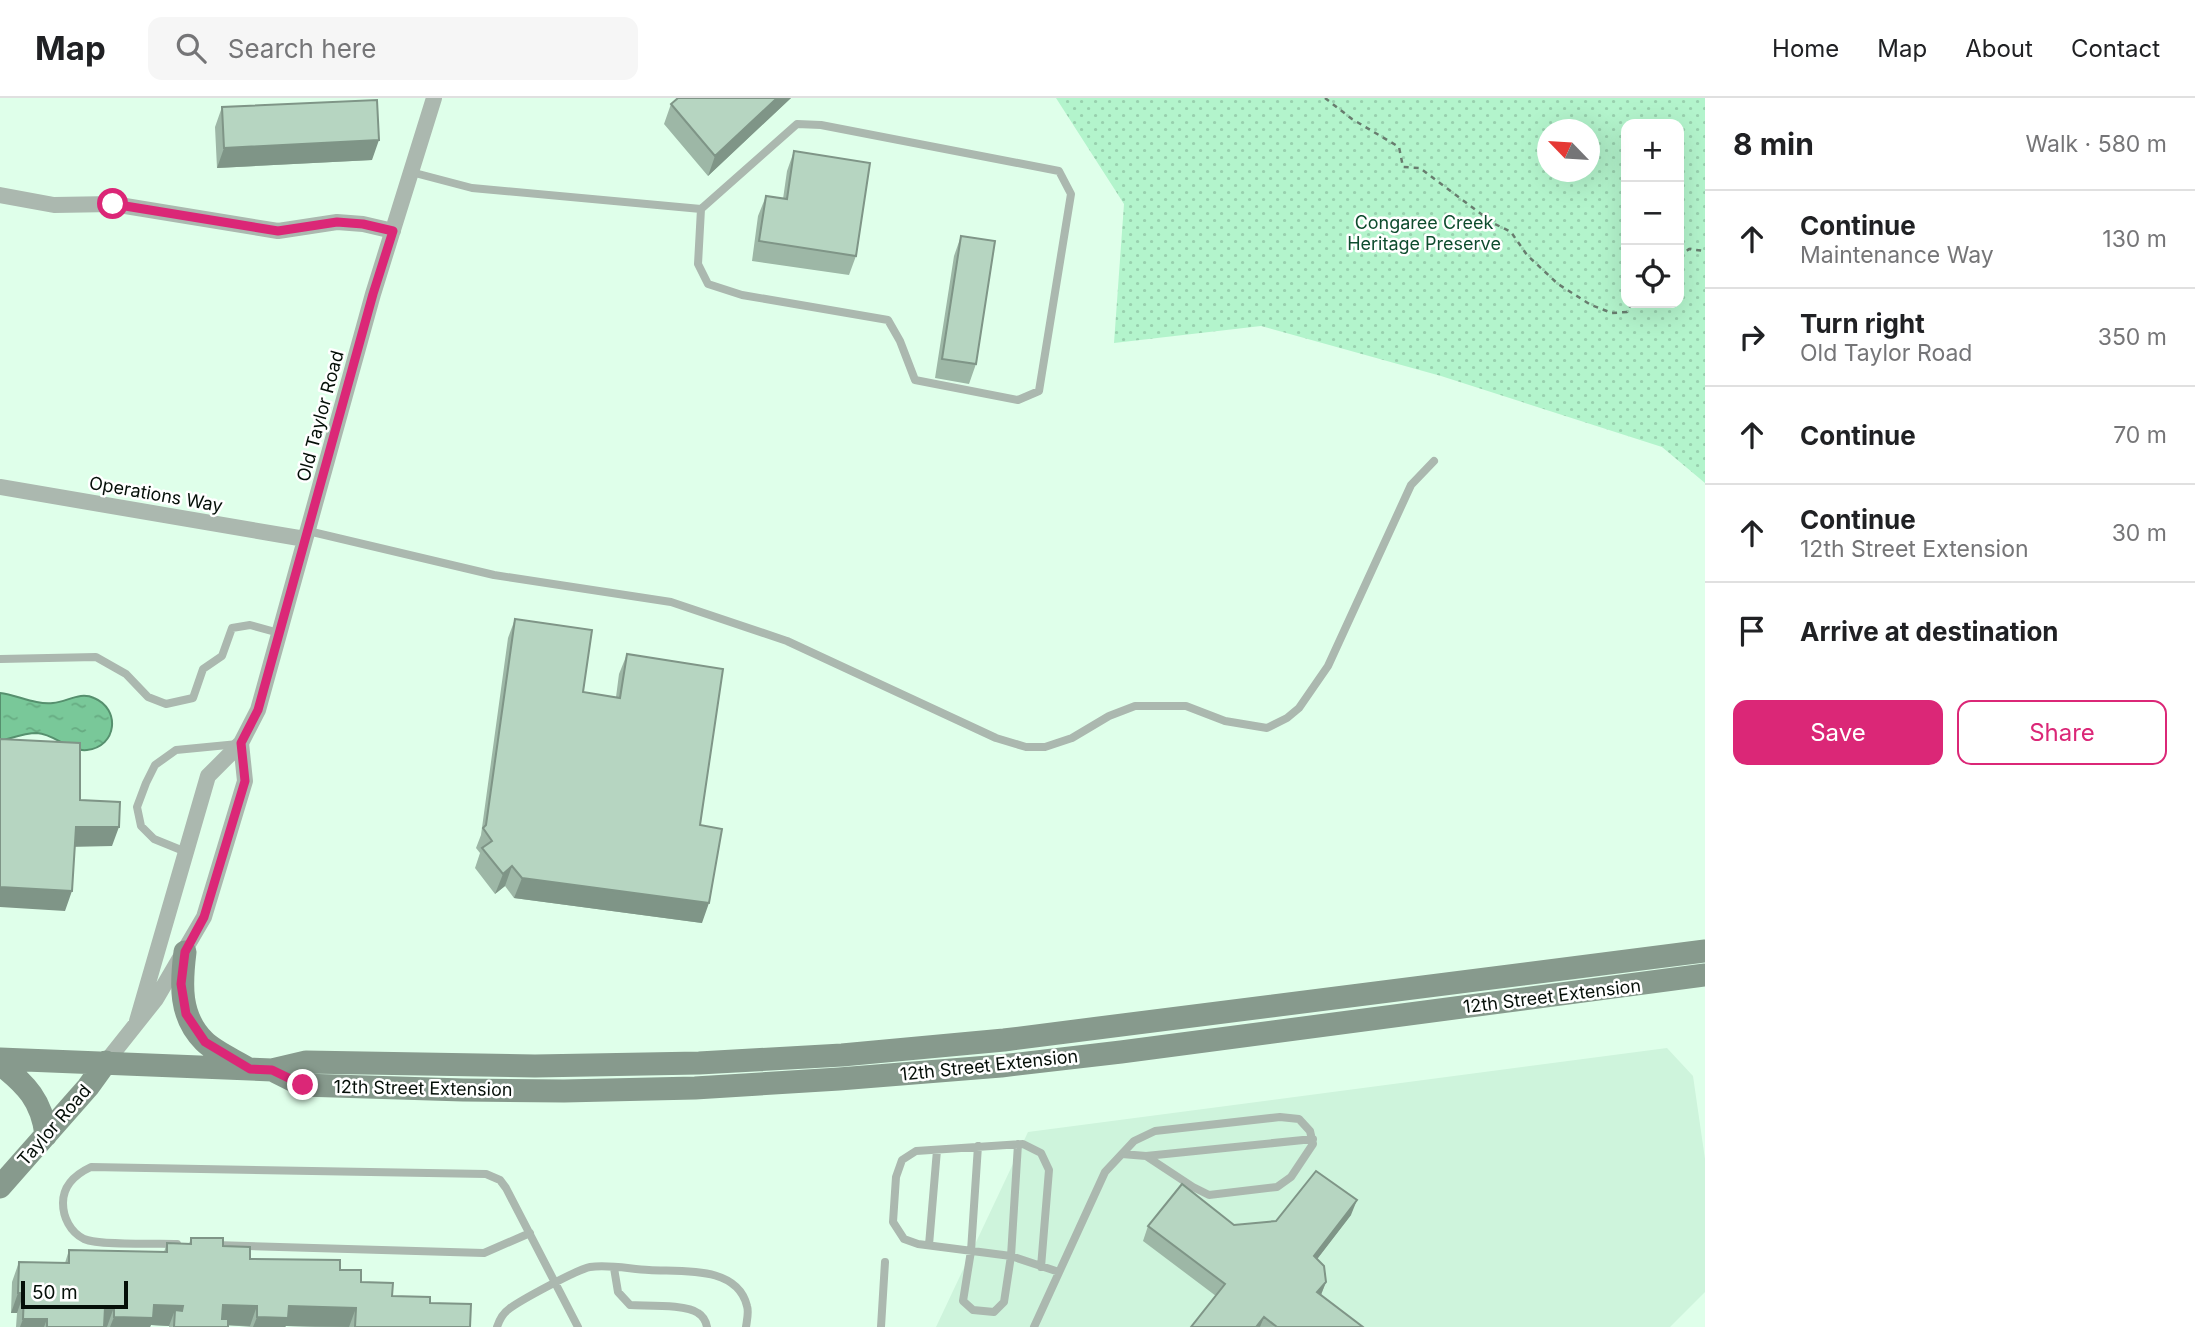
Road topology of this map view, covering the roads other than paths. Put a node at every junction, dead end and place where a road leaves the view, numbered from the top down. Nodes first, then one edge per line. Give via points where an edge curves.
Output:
1 (435, 98) edge
2 (411, 172) junction
3 (0, 195) edge
4 (701, 209) junction
5 (393, 231) junction
6 (1434, 461) dead end
7 (0, 487) edge
8 (307, 535) junction
9 (279, 633) junction
10 (0, 659) edge
11 (241, 743) junction
12 (186, 852) junction
13 (1705, 951) edge
14 (185, 952) junction
15 (1705, 975) edge
16 (137, 1021) junction
17 (0, 1061) edge
18 (106, 1062) junction
19 (261, 1070) junction
20 (46, 1135) junction
21 (1313, 1139) junction
22 (1018, 1144) junction
23 (978, 1146) junction
24 (937, 1150) junction
25 (1122, 1154) junction
26 (1146, 1156) junction
27 (0, 1187) edge
28 (530, 1233) junction
29 (181, 1244) edge
30 (208, 1245) edge
31 (929, 1245) junction
32 (971, 1251) junction
33 (1011, 1256) junction
34 (885, 1262) dead end
35 (1041, 1267) junction
36 (614, 1268) junction
37 (1059, 1272) junction
38 (555, 1283) junction
39 (497, 1327) edge
40 (578, 1327) edge
41 (707, 1327) edge
42 (746, 1327) edge
43 (881, 1327) edge
44 (1034, 1327) edge

1 - 2 street, Old Taylor Road
2 - 4 lane via 472,188
2 - 5 street, Old Taylor Road
3 - 5 street via 54,205 113,204 278,231 337,222
4 - 4 lane via 797,124 1059,171 1071,194 1039,391 1018,400 915,380 888,320 743,295 708,284 698,264
5 - 8 street, Old Taylor Road
6 - 8 lane via 1411,485 1328,666 1287,718 1268,728 1225,721 1185,706 1136,706 1045,747 996,738 787,641 671,602 494,575
7 - 8 street, Operations Way
8 - 9 street, Old Taylor Road
9 - 10 lane via 250,625 232,628 222,656 203,668 193,698 166,704 148,697 126,674 96,657
9 - 11 street, Old Taylor Road via 258,710
11 - 12 street, Old Taylor Road via 208,776
11 - 12 lane via 176,750 150,774 137,807 141,826 154,839
11 - 14 street, Old Taylor Road via 245,781 204,917
12 - 16 street, Old Taylor Road
13 - 19 main road, 12th Street Extension via 1004,1040 842,1055 535,1066 306,1062
14 - 16 street, Old Taylor Road
14 - 19 main road via 181,984 186,1014 205,1042
15 - 19 main road, 12th Street Extension via 1121,1052 839,1079 695,1088 464,1090 303,1085
16 - 18 street, Old Taylor Road
17 - 18 main road, 12th Street Extension
17 - 20 main road via 22,1080 41,1108
18 - 19 main road, 12th Street Extension
18 - 20 main road, Taylor Road
20 - 27 main road, Taylor Road
21 - 25 lane via 1300,1119 1280,1117 1155,1131 1134,1141
21 - 26 lane
21 - 26 lane via 1292,1177 1277,1187 1209,1195
22 - 23 lane
22 - 33 lane
22 - 35 lane via 1041,1153 1049,1170
23 - 24 lane
23 - 32 lane
24 - 31 lane
24 - 31 lane via 916,1151 902,1160 896,1177 893,1222 904,1240
25 - 26 lane
25 - 37 lane via 1105,1172
28 - 29 lane via 506,1188 486,1174 91,1167 68,1184 63,1214 83,1238
28 - 30 lane via 484,1253
28 - 38 lane
31 - 32 lane
32 - 33 lane
32 - 33 lane via 963,1301 973,1310 994,1312 1004,1303
33 - 35 lane
34 - 43 lane
35 - 37 lane
36 - 38 lane via 589,1267
36 - 41 lane via 618,1292 630,1305 688,1309 698,1312
36 - 42 lane via 699,1272 724,1278 743,1295 748,1307
37 - 44 lane
38 - 39 lane via 508,1310
38 - 40 lane

